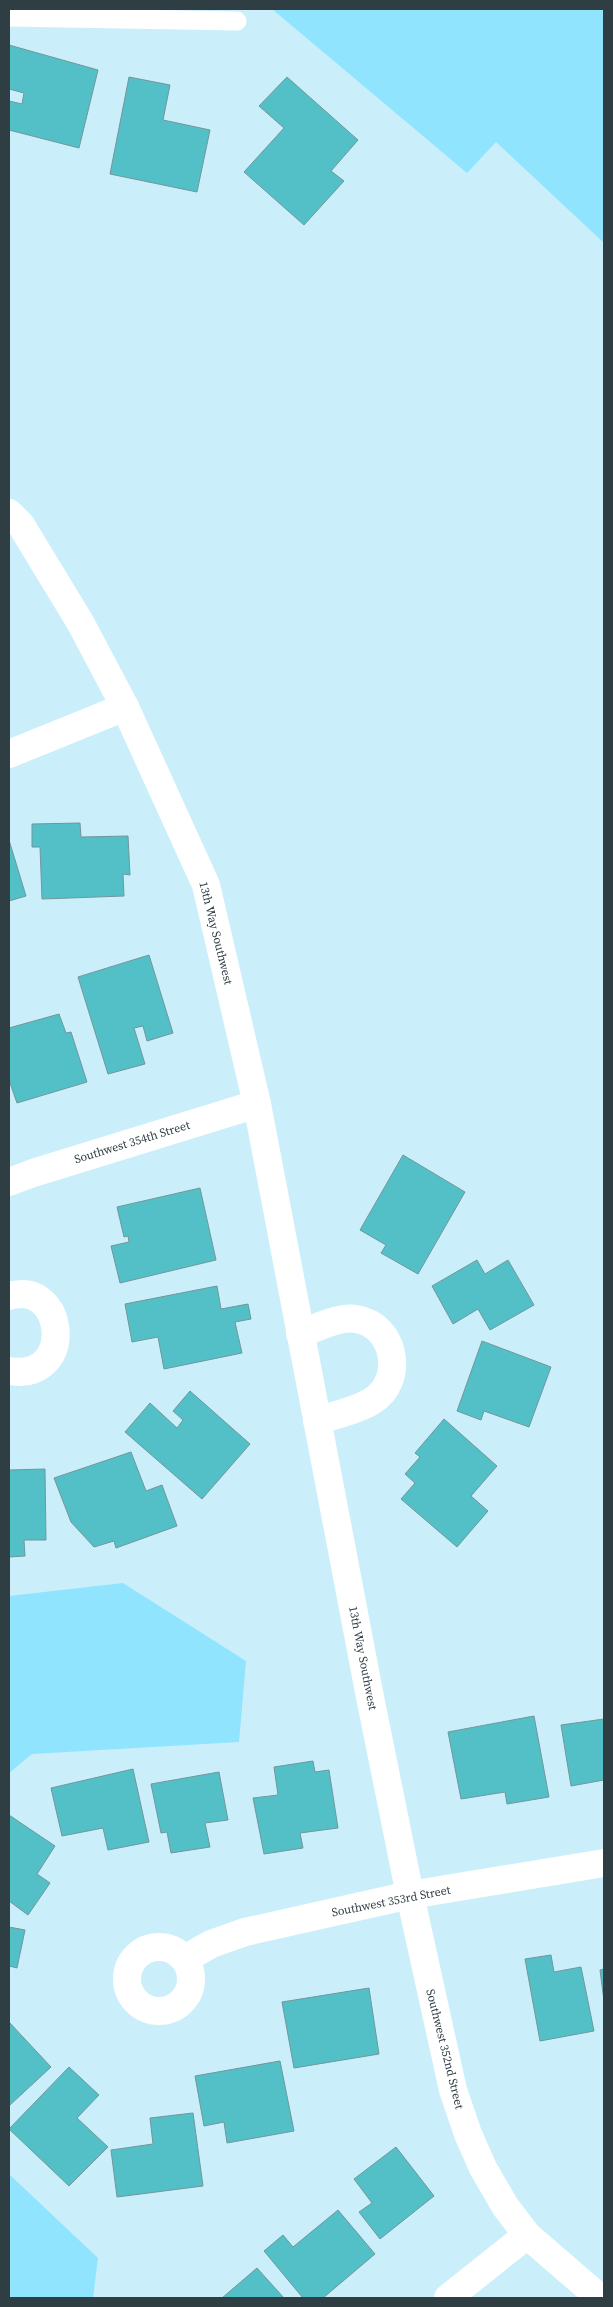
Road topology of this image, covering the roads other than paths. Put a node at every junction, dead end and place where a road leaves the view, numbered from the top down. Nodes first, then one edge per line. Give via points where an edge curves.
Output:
1 (9, 17) edge
2 (237, 21) dead end
3 (9, 513) edge
4 (125, 707) junction
5 (9, 754) edge
6 (256, 1104) junction
7 (9, 1182) edge
8 (9, 1296) edge
9 (300, 1334) junction
10 (9, 1371) edge
11 (317, 1421) junction
12 (604, 1863) edge
13 (410, 1895) junction
14 (185, 1959) dead end
15 (527, 2235) junction
16 (448, 2298) edge
17 (600, 2298) edge

1 - 2 lane
3 - 4 street, 13th Way Southwest via 21,525 80,622
4 - 5 street
4 - 6 street, 13th Way Southwest via 206,885
6 - 7 street, Southwest 354th Street
6 - 9 street, 13th Way Southwest
8 - 10 street via 26,1295 39,1300 56,1321 57,1335 54,1348 37,1368
9 - 11 street, 13th Way Southwest
9 - 11 street via 340,1319 356,1319 370,1324 382,1334 392,1354 391,1377 372,1401
11 - 13 street, 13th Way Southwest
12 - 13 street, Southwest 353rd Street
13 - 14 street, Southwest 353rd Street via 245,1932 211,1944
13 - 15 street, Southwest 352nd Street via 453,2090 465,2125 483,2168
15 - 16 street
15 - 17 street, Southwest 352nd Street

